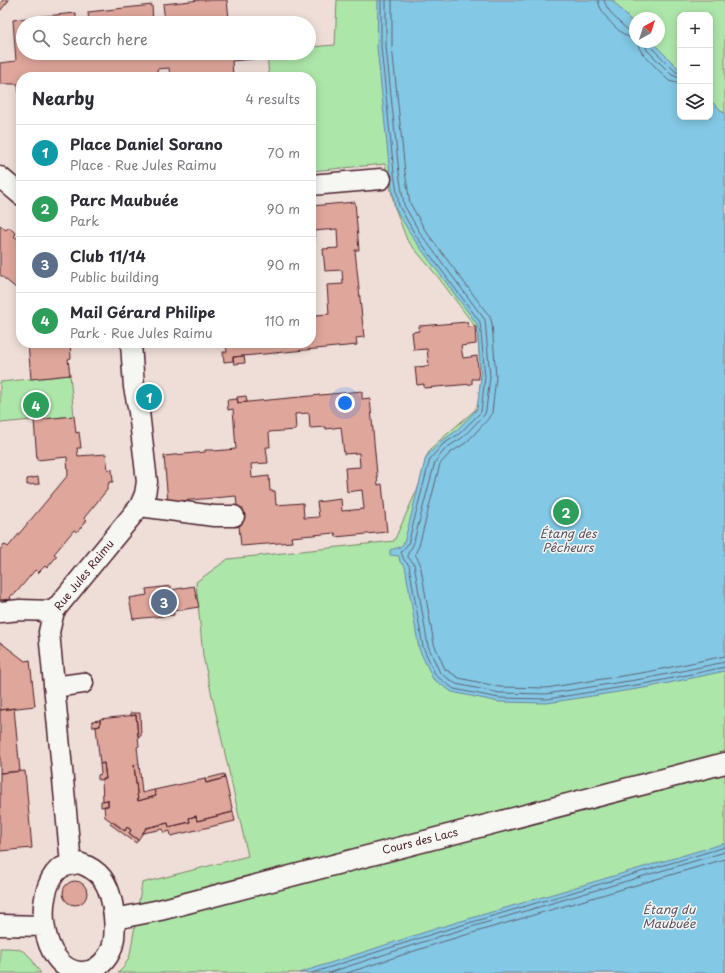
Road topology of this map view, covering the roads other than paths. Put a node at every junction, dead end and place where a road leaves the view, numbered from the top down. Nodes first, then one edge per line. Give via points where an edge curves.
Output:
1 (0, 178) edge
2 (381, 178) dead end
3 (316, 184) edge
4 (16, 191) edge
5 (131, 348) edge
6 (147, 513) junction
7 (234, 516) dead end
8 (54, 610) junction
9 (0, 612) edge
10 (83, 683) dead end
11 (54, 687) junction
12 (725, 763) edge
13 (71, 864) junction
14 (115, 919) junction
15 (0, 925) edge
16 (44, 926) junction
17 (84, 973) edge

1 - 4 street
2 - 3 street
5 - 6 street, Rue Jules Raimu via 147,482
6 - 7 street
6 - 8 street, Rue Jules Raimu
8 - 9 street
8 - 11 street, Rue Jules Raimu via 49,632
10 - 11 street
11 - 13 street, Rue Jules Raimu
12 - 14 street, Cours des Lacs via 160,910
13 - 14 street via 87,865 102,878
13 - 16 street via 60,868 48,884 43,912
14 - 17 street via 115,933 109,955 101,964
15 - 16 street
16 - 17 street via 52,950 64,967 73,972

